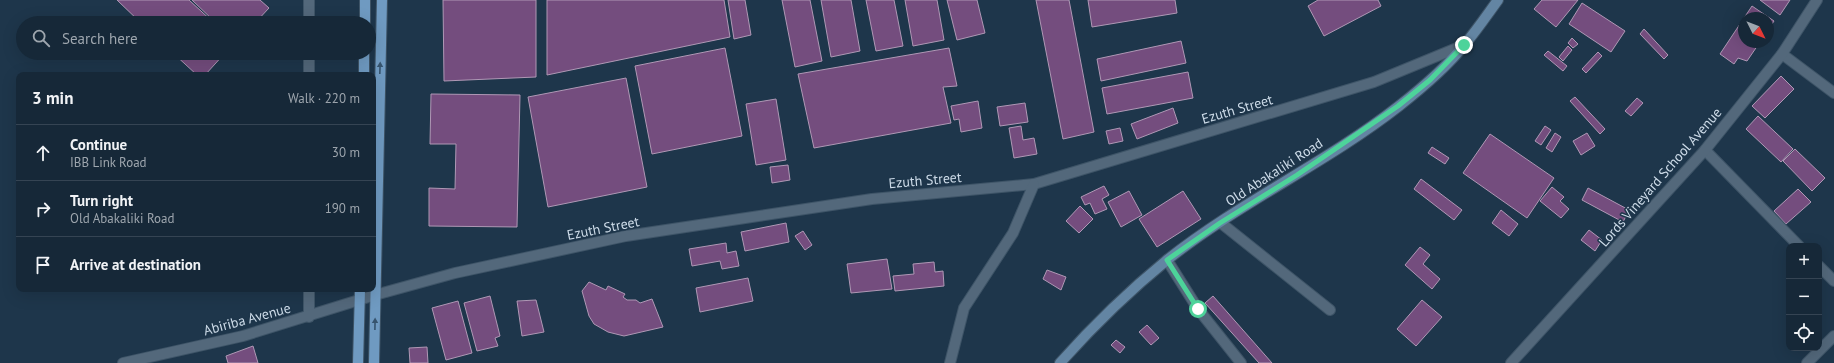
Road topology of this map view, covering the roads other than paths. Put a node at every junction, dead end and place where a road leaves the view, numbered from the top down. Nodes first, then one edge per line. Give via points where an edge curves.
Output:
1 (309, 0) edge
2 (365, 0) edge
3 (382, 0) edge
4 (1498, 0) edge
5 (1817, 0) edge
6 (309, 16) edge
7 (365, 16) edge
8 (1464, 45) junction
9 (1782, 54) junction
10 (309, 60) edge
11 (364, 60) edge
12 (309, 72) edge
13 (364, 72) edge
14 (1834, 93) edge
15 (1705, 150) junction
16 (1034, 184) junction
17 (1220, 223) junction
18 (1796, 243) edge
19 (376, 253) edge
20 (1167, 260) junction
21 (1822, 269) edge
22 (1834, 281) edge
23 (309, 292) edge
24 (360, 292) edge
25 (375, 292) edge
26 (375, 295) junction
27 (359, 301) junction
28 (1330, 310) dead end
29 (309, 317) junction
30 (1834, 336) edge
31 (123, 363) edge
32 (358, 363) edge
33 (374, 363) edge
34 (950, 363) edge
35 (1060, 363) edge
36 (1241, 363) edge
37 (1511, 363) edge
38 (1807, 363) edge

1 - 6 street
2 - 7 main road
19 -> 3 main road
4 - 8 main road, Old Abakaliki Road
5 - 9 street, Lords Vineyard School Avenue
8 - 16 street, Ezuth Street via 1374,82
8 - 17 main road, Old Abakaliki Road via 1430,80 1398,106 1297,175
9 - 14 street
9 - 15 street, Lords Vineyard School Avenue
10 - 12 street
11 - 13 main road
15 - 18 street
15 - 37 street, Lords Vineyard School Avenue
16 - 26 street, Ezuth Street via 872,200 626,236 455,273
16 - 34 street via 1013,233 964,308
17 - 20 main road, Old Abakaliki Road
17 - 28 street
20 - 35 main road, Old Abakaliki Road via 1092,327
20 - 36 street via 1198,309
21 - 22 street
23 - 29 street
24 - 27 main road
26 -> 25 main road
26 - 27 street, Abiriba Avenue
33 -> 26 main road
27 - 29 street, Abiriba Avenue
27 - 32 main road
29 - 31 street, Abiriba Avenue via 243,336
30 - 38 street

